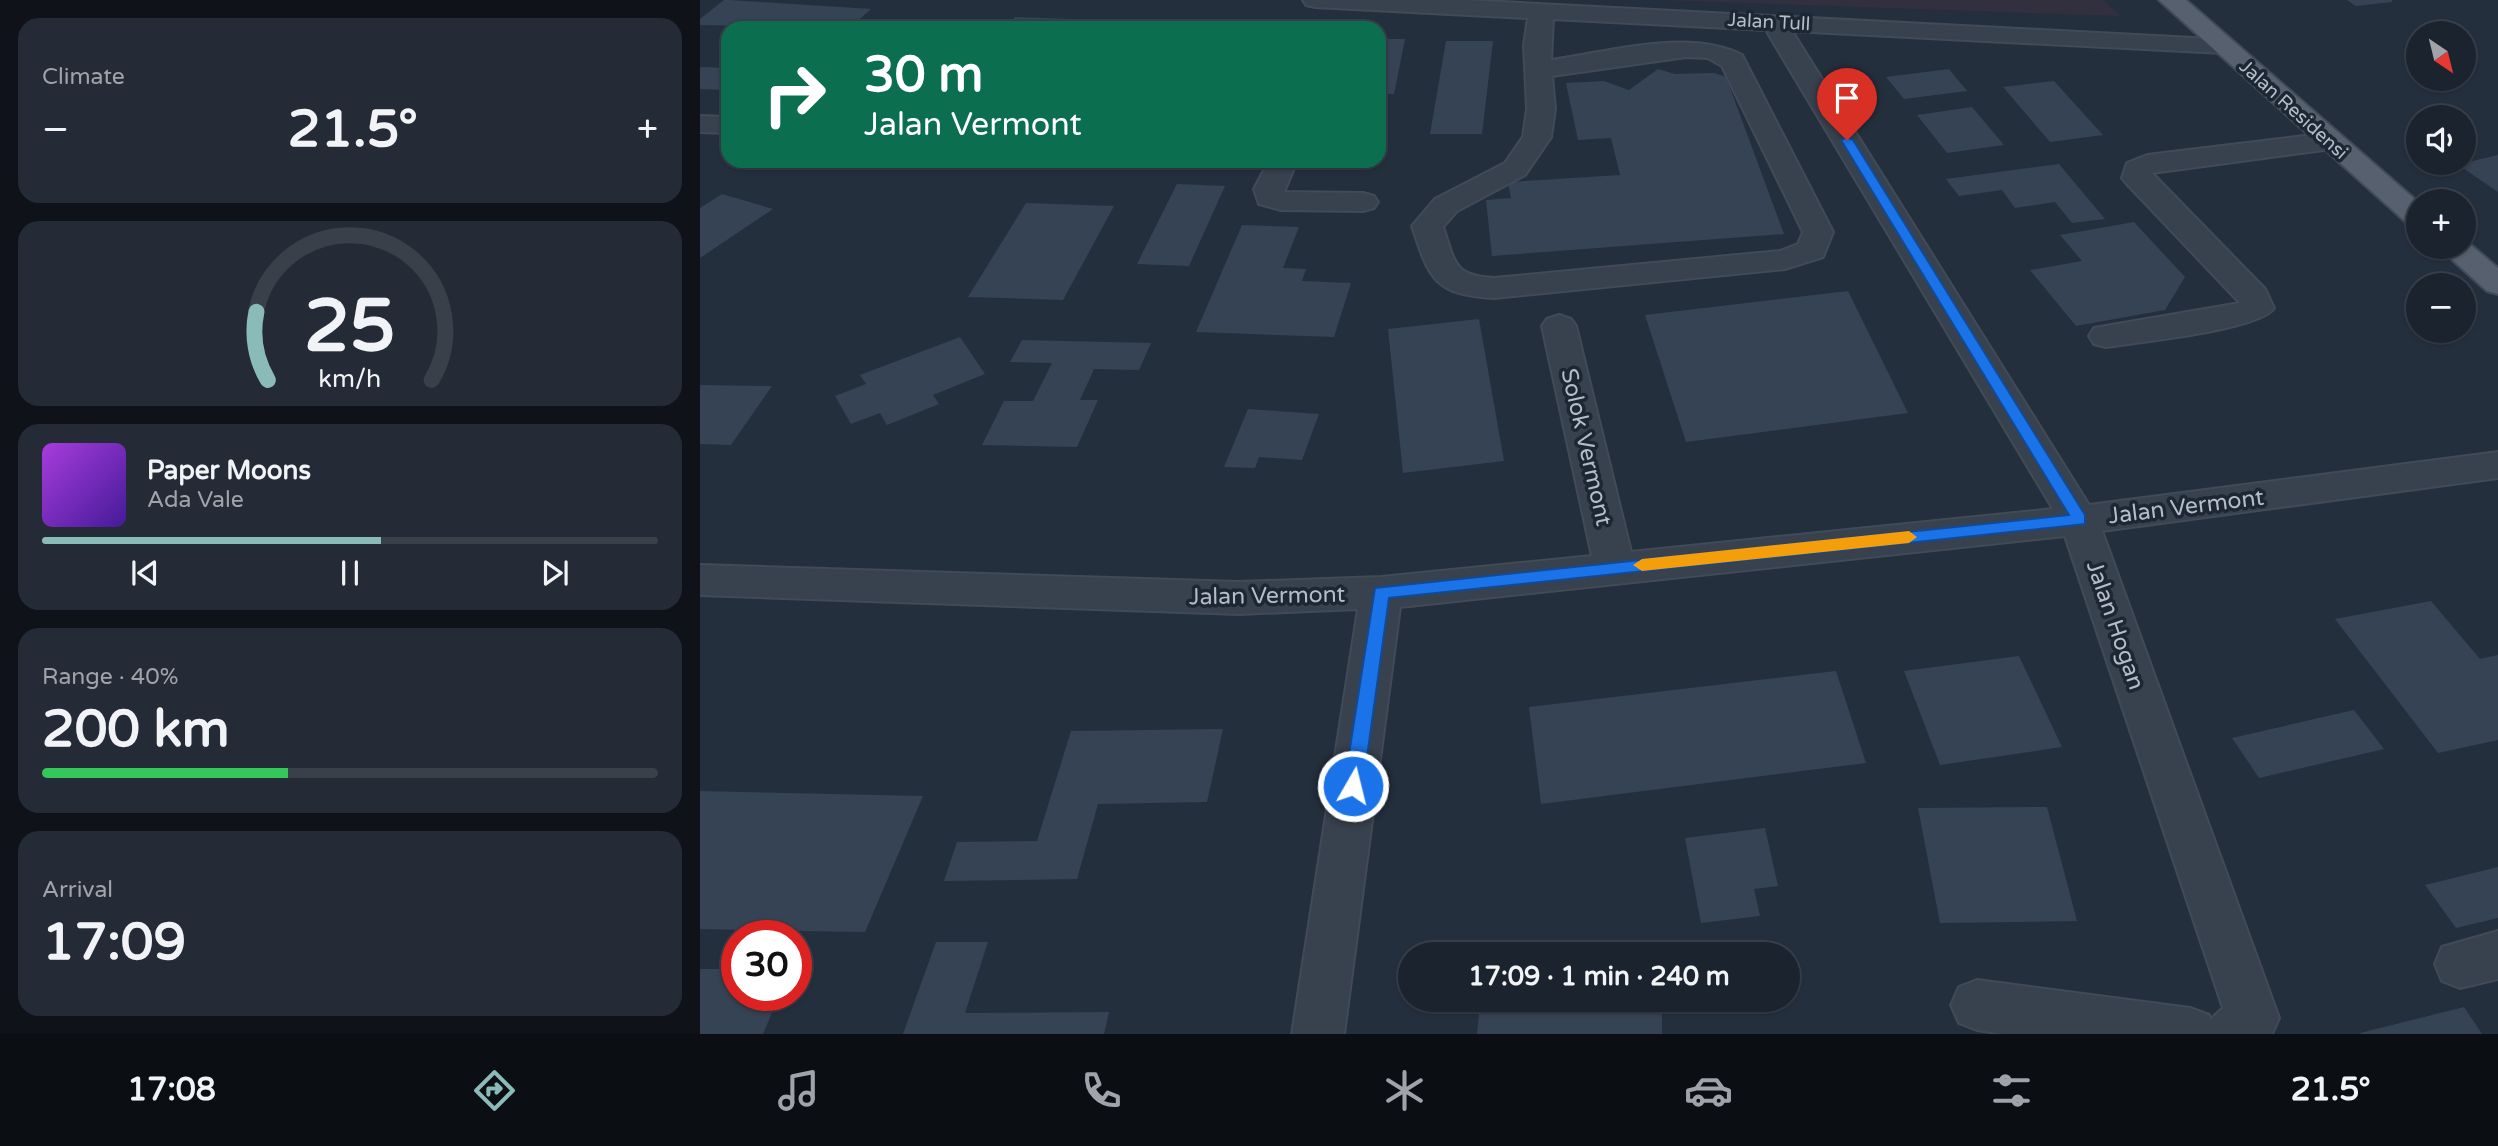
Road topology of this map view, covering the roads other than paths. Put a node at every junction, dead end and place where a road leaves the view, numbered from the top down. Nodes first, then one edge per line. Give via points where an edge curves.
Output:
1 (1315, 0) edge
2 (2171, 0) edge
3 (1348, 1) edge
4 (1445, 3) edge
5 (1542, 11) junction
6 (1774, 22) junction
7 (2222, 45) junction
8 (1538, 70) junction
9 (700, 124) edge
10 (721, 125) edge
11 (2329, 142) junction
12 (1280, 168) edge
13 (1363, 202) dead end
14 (2406, 207) edge
15 (2470, 259) edge
16 (2494, 277) edge
17 (1559, 326) dead end
18 (2106, 336) dead end
19 (2498, 465) edge
20 (2080, 520) junction
21 (1615, 568) junction
22 (700, 580) edge
23 (1381, 593) junction
24 (1977, 1005) dead end
25 (1318, 1034) edge
26 (2190, 1034) edge
27 (2231, 1034) edge

1 - 3 street, Jalan Tull
2 - 7 main road, Jalan Residensi
3 - 4 street, Jalan Tull
4 - 5 street, Jalan Tull
5 - 6 street, Jalan Tull
5 - 8 street
6 - 7 street, Jalan Tull
6 - 20 street, Jalan Hogan
7 - 11 main road, Jalan Residensi
8 - 8 street via 1541,110 1537,137 1515,169 1446,205 1427,226 1445,276 1463,288 1785,260 1812,250 1818,232 1732,61 1714,51 1686,49
9 - 10 street
11 - 14 main road, Jalan Residensi
11 - 18 street via 2147,164 2137,169 2137,178 2255,296 2258,308 2241,315
12 - 13 street via 1269,189 1270,198
15 - 16 main road
17 - 21 street, Solok Vermont
19 - 20 street, Jalan Vermont
20 - 21 street, Jalan Vermont
20 - 27 street, Jalan Hogan via 2253,1018
21 - 23 street, Jalan Vermont
22 - 23 street, Jalan Vermont via 1239,598
23 - 25 street
24 - 26 street

